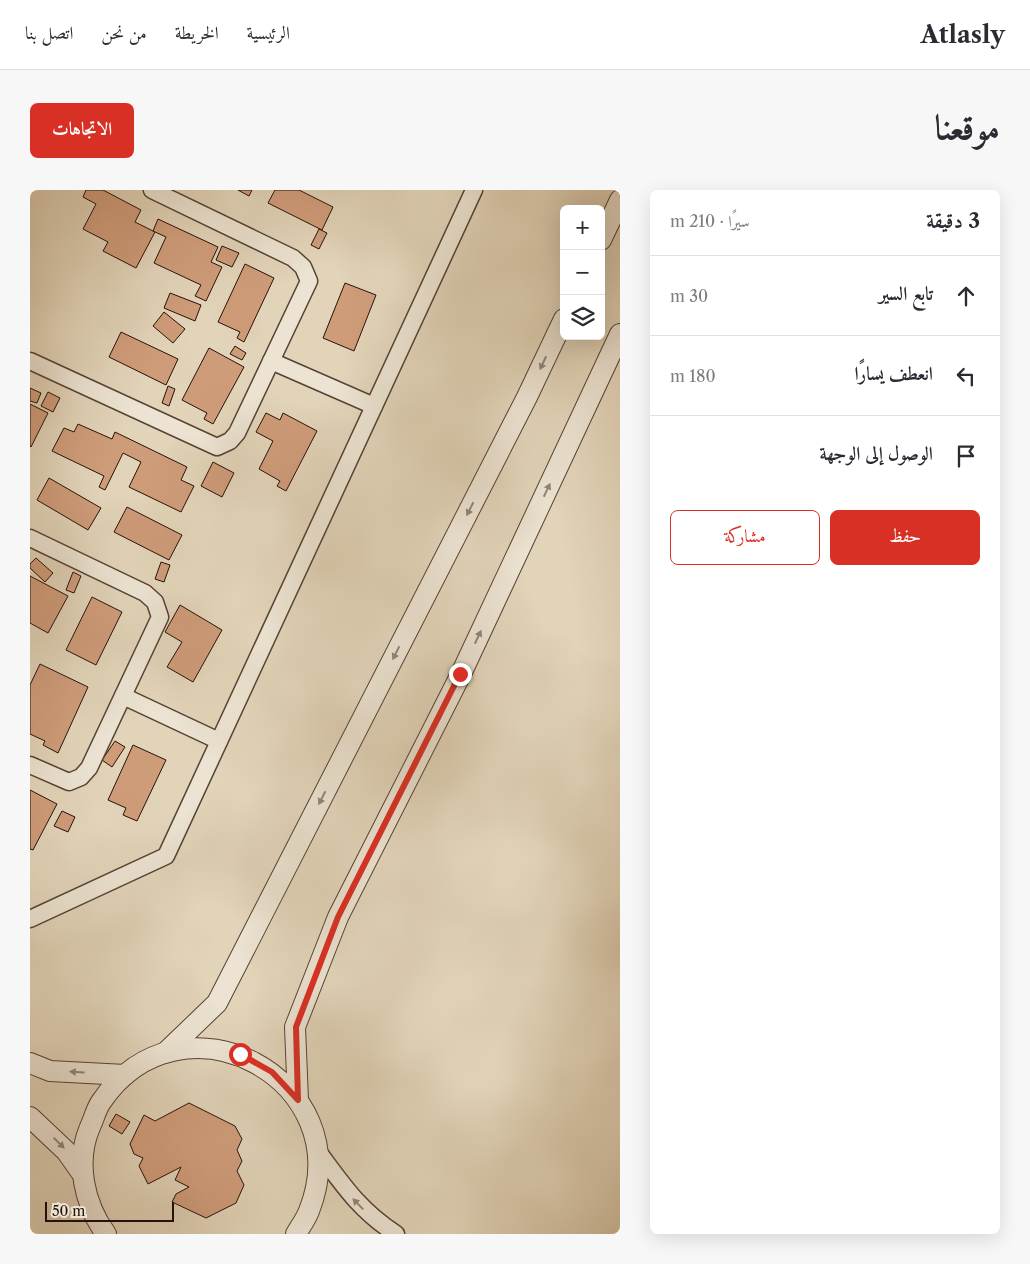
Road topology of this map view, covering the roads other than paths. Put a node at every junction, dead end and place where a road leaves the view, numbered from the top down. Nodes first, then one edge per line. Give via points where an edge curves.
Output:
1 (152, 190) edge
2 (474, 190) edge
3 (620, 200) edge
4 (605, 232) edge
5 (560, 327) edge
6 (620, 334) edge
7 (30, 361) edge
8 (271, 361) junction
9 (374, 406) junction
10 (30, 538) edge
11 (123, 696) junction
12 (219, 741) junction
13 (30, 765) edge
14 (30, 919) edge
15 (165, 1052) junction
16 (30, 1063) edge
17 (125, 1074) junction
18 (298, 1100) junction
19 (30, 1117) edge
20 (317, 1150) junction
21 (83, 1175) junction
22 (100, 1229) edge
23 (296, 1234) edge
24 (396, 1234) edge

1 - 8 street via 293,258 303,267 309,281
2 - 9 street
3 - 4 street
5 -> 15 street via 523,406 217,1003
18 -> 6 street via 296,1027 338,917 460,674
7 - 8 street via 217,447 230,441 237,433
8 - 9 street
9 - 12 street
10 - 11 street via 145,593 155,602 160,617
11 - 12 street
11 - 13 street via 89,768 81,777 69,782
12 - 14 street via 166,856
15 - 17 street
15 - 18 street via 203,1047 240,1054 272,1072
17 -> 16 street via 50,1071
17 - 21 street via 100,1103 89,1129
18 - 20 street via 310,1124
19 -> 21 street via 66,1151
20 - 23 street via 317,1181 309,1211
24 -> 20 street via 355,1202
21 - 22 street via 87,1198

